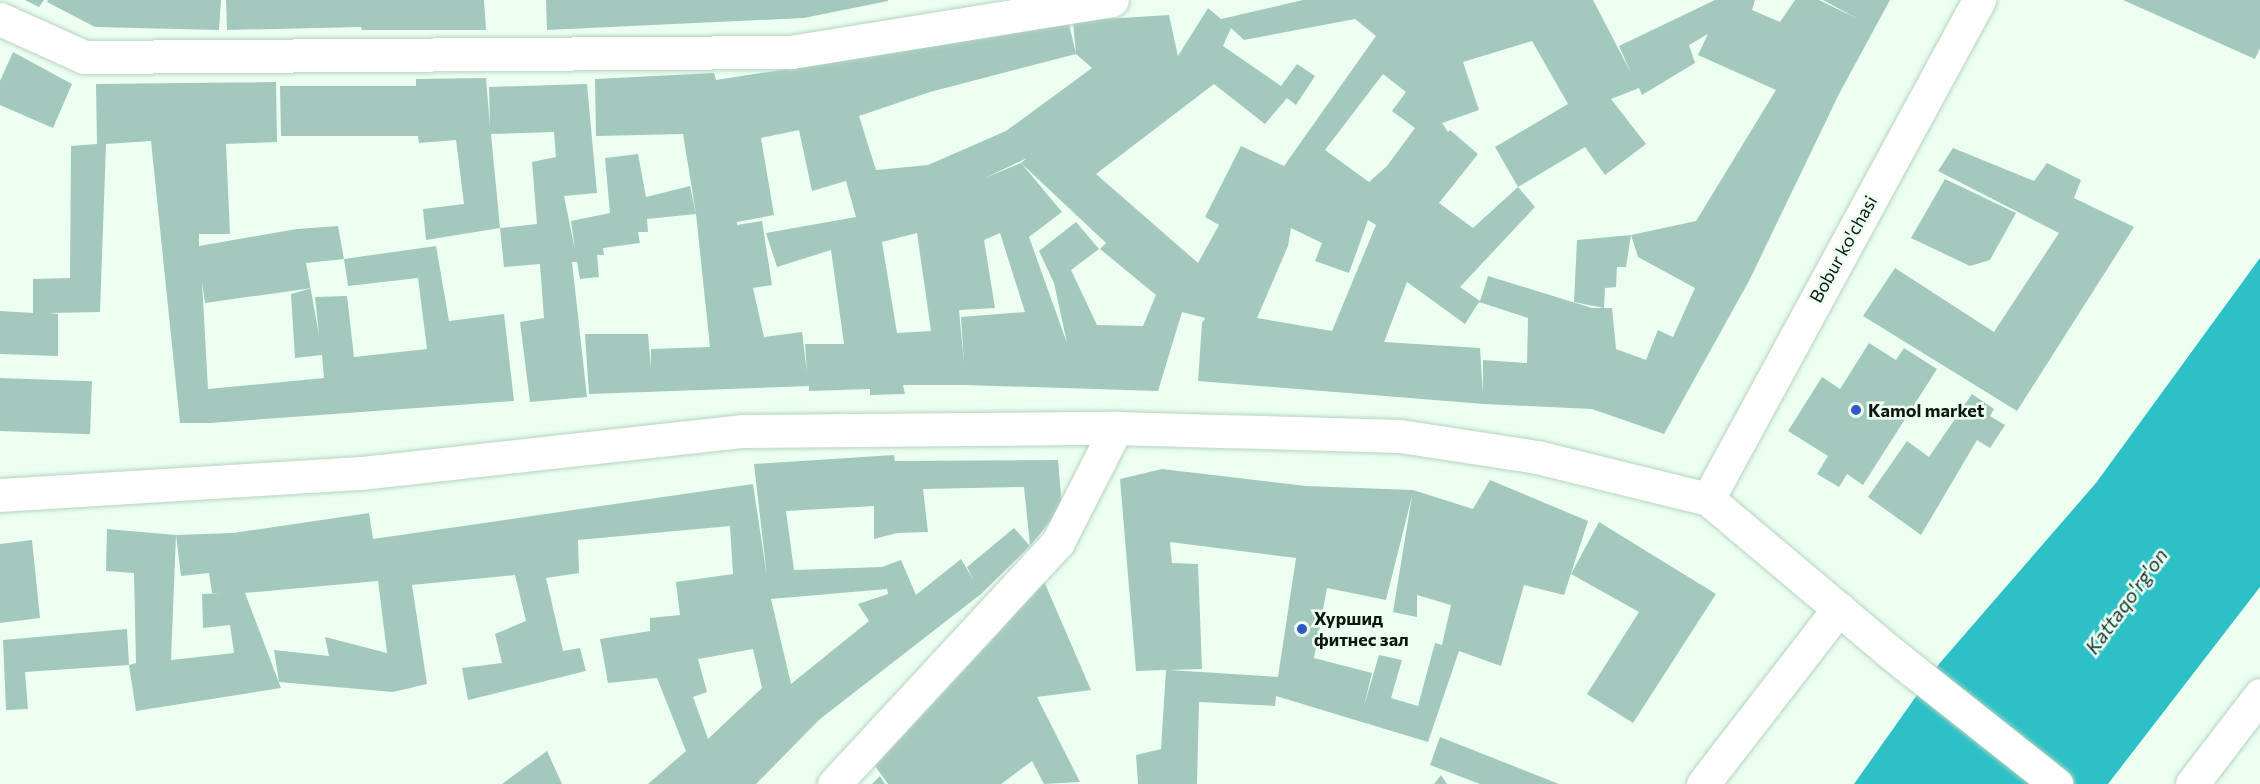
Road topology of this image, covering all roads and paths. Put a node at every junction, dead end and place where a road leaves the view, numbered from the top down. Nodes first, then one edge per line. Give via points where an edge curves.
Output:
1 (1112, 0) edge
2 (1979, 0) edge
3 (0, 19) edge
4 (1116, 428) junction
5 (0, 495) edge
6 (1708, 499) junction
7 (1839, 608) junction
8 (2260, 695) edge
9 (834, 784) edge
10 (1703, 784) edge
11 (2056, 784) edge
12 (2192, 784) edge

1 - 3 street via 791,52 84,57
2 - 6 street, Bobur ko'chasi
4 - 5 street via 743,431 361,473
4 - 6 street via 1400,436 1537,457
4 - 9 street via 1058,542
6 - 7 street
7 - 10 street
7 - 11 street
8 - 12 street

